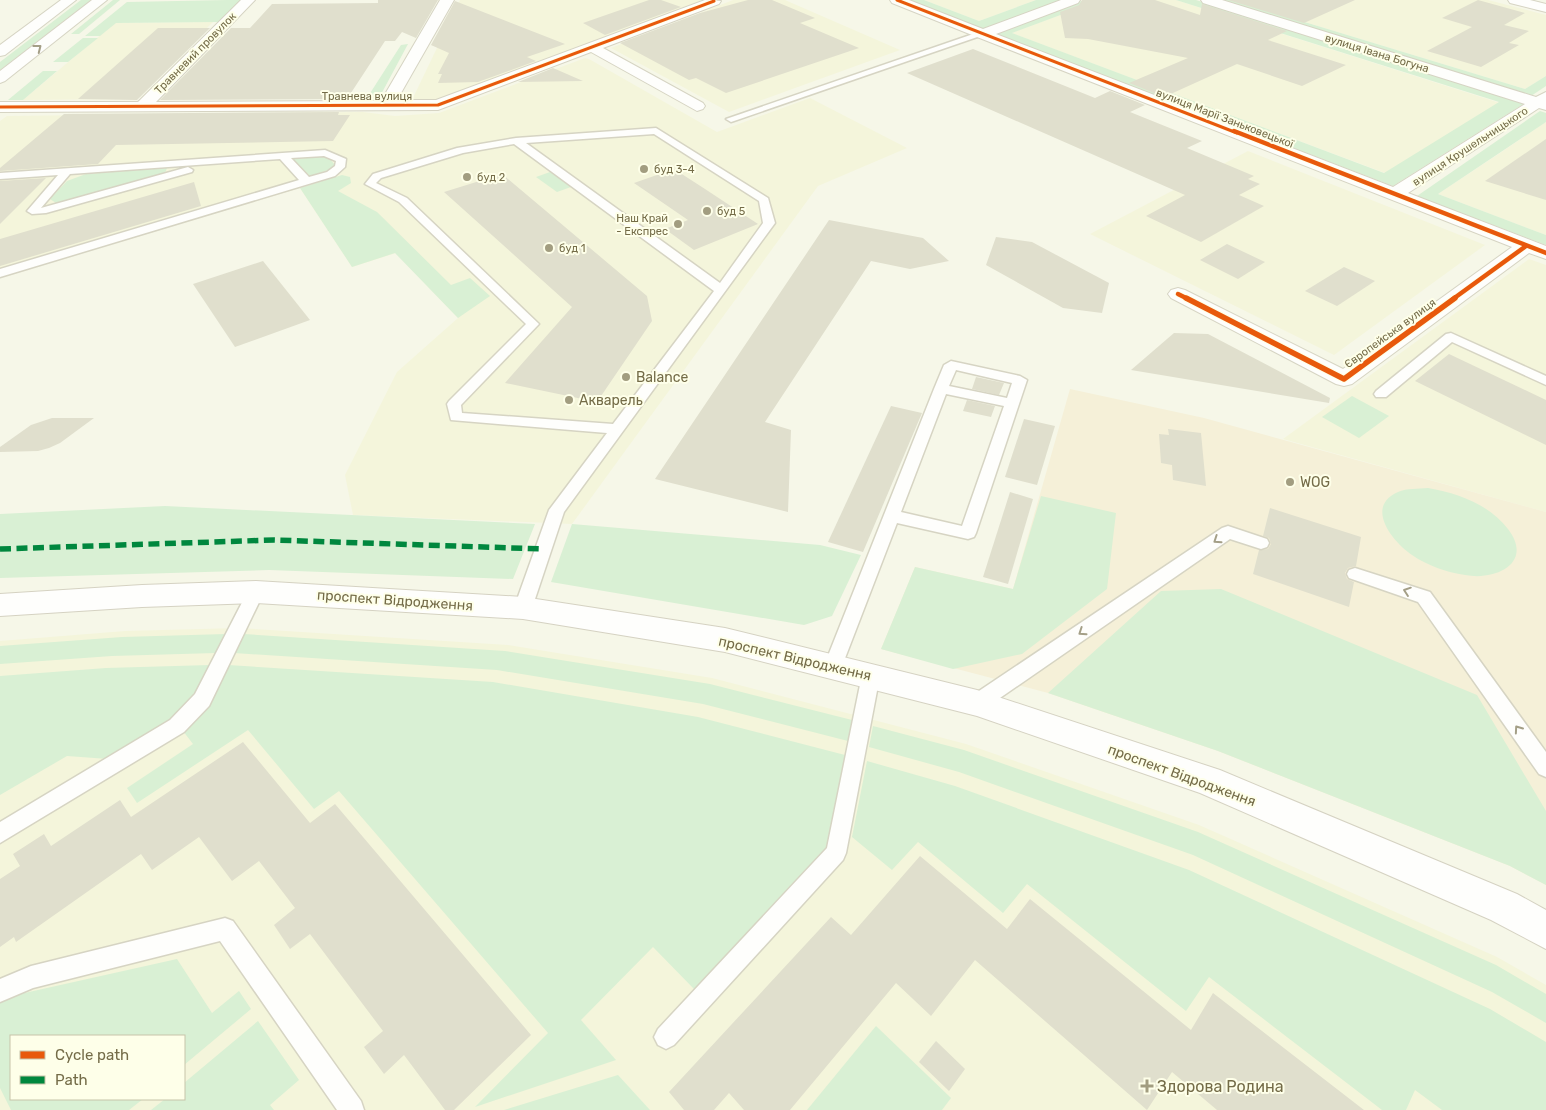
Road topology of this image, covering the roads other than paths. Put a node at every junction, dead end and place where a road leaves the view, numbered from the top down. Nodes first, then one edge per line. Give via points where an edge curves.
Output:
1 (69, 0) edge
2 (100, 0) edge
3 (248, 0) edge
4 (447, 0) edge
5 (898, 0) edge
6 (1073, 0) edge
7 (1208, 0) edge
8 (1515, 0) edge
9 (714, 1) edge
10 (1546, 8) edge
11 (982, 34) junction
12 (593, 48) junction
13 (0, 52) edge
14 (0, 78) edge
15 (1543, 101) edge
16 (386, 106) junction
17 (697, 106) dead end
18 (0, 107) edge
19 (142, 107) junction
20 (731, 119) dead end
21 (516, 141) junction
22 (282, 156) junction
23 (222, 161) junction
24 (66, 172) junction
25 (0, 176) edge
26 (307, 182) junction
27 (1394, 194) junction
28 (1536, 249) edge
29 (0, 273) edge
30 (722, 290) junction
31 (1178, 294) dead end
32 (1546, 381) edge
33 (944, 382) junction
34 (1381, 394) dead end
35 (1014, 396) junction
36 (616, 429) junction
37 (892, 516) junction
38 (1261, 543) dead end
39 (1355, 574) dead end
40 (256, 592) junction
41 (0, 606) edge
42 (522, 608) junction
43 (833, 666) junction
44 (871, 676) junction
45 (977, 703) junction
46 (1546, 768) edge
47 (0, 833) edge
48 (1546, 930) edge
49 (0, 991) edge
50 (666, 1036) dead end
51 (352, 1110) edge

1 - 13 street
14 -> 2 street
3 - 19 street, Травневий провулок
4 - 16 street
5 - 11 street, вулиця Марії Заньковецької
6 - 11 street
7 - 15 street, вулиця Івана Богуна
8 - 10 street
9 - 12 street, Травнева вулиця
11 - 20 lane
11 - 27 street, вулиця Марії Заньковецької
12 - 16 street, Травнева вулиця via 438,105
12 - 17 street
15 - 27 street, вулиця Крушельницького
16 - 19 street, Травнева вулиця
18 - 19 street, Травнева вулиця
21 - 30 lane
21 - 30 lane via 656,131 764,200 769,223
21 - 36 lane via 461,150 377,176 370,184 403,200 533,324 454,404 456,417
22 - 23 lane
22 - 26 lane
22 - 26 lane via 326,153 341,159 340,167 331,174
23 - 24 lane
23 - 24 lane via 32,212
24 - 25 lane
26 - 29 lane
27 - 28 street, вулиця Марії Заньковецької
28 - 31 street, Європейська вулиця via 1344,379
30 - 36 lane
32 - 34 lane via 1451,337
33 - 35 lane
33 - 35 lane via 951,365 1020,380
33 - 37 lane
35 - 37 lane via 968,533
36 - 42 lane via 557,510
37 - 43 lane
38 -> 45 lane via 1228,532
46 -> 39 lane via 1424,597
40 - 41 street, проспект Відродження
40 - 42 street, проспект Відродження
40 - 47 lane via 202,700 177,726
42 - 43 street, проспект Відродження via 725,640
43 - 44 street, проспект Відродження
44 - 45 street, проспект Відродження
44 - 50 lane via 836,853
45 - 48 street, проспект Відродження via 1208,781 1504,908
49 - 51 lane via 32,977 225,929

